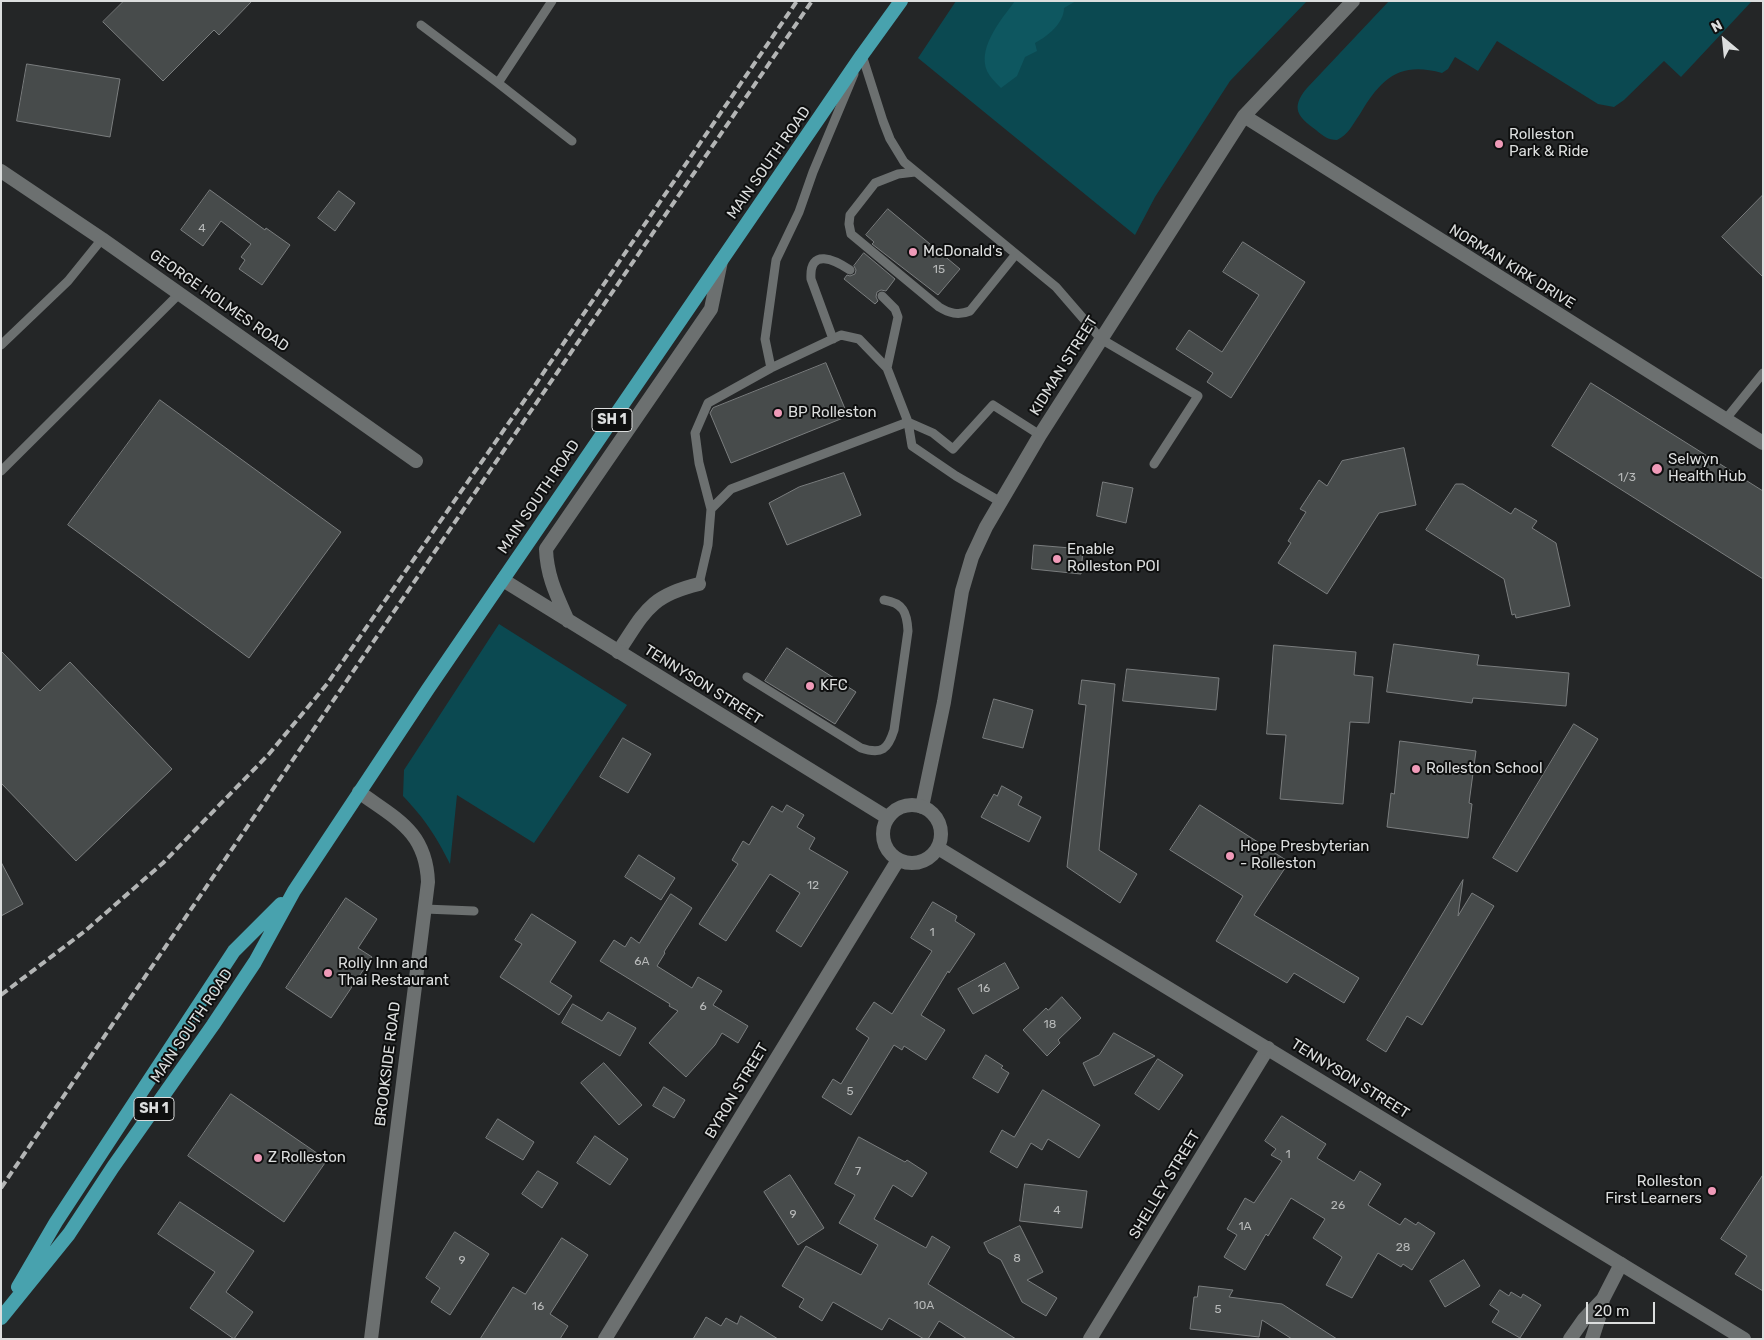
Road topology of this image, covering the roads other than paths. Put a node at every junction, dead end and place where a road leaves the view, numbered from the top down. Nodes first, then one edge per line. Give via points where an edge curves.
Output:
1 (552, 1) edge
2 (901, 1) edge
3 (1353, 1) edge
4 (421, 25) dead end
5 (862, 55) junction
6 (498, 84) junction
7 (1244, 116) junction
8 (572, 140) dead end
9 (1, 171) edge
10 (915, 172) junction
11 (102, 239) junction
12 (1016, 254) junction
13 (721, 261) junction
14 (850, 270) dead end
15 (180, 293) junction
16 (882, 296) dead end
17 (833, 339) junction
18 (1101, 339) junction
19 (1, 345) edge
20 (771, 368) junction
21 (887, 368) junction
22 (1763, 373) edge
23 (1725, 420) junction
24 (908, 422) junction
25 (1040, 435) junction
26 (1763, 443) edge
27 (416, 461) dead end
28 (1154, 464) dead end
29 (1, 471) edge
30 (1000, 501) junction
31 (711, 509) junction
32 (503, 580) junction
33 (699, 584) joint
34 (884, 600) dead end
35 (568, 621) junction
36 (618, 652) junction
37 (746, 677) dead end
38 (359, 792) junction
39 (922, 807) junction
40 (888, 818) junction
41 (938, 848) junction
42 (898, 860) junction
43 (294, 891) junction
44 (425, 909) junction
45 (474, 911) dead end
46 (1268, 1048) junction
47 (1621, 1264) junction
48 (1603, 1300) junction
49 (1, 1316) edge
50 (371, 1339) edge
51 (605, 1339) edge
52 (1090, 1339) edge
53 (1570, 1339) edge
54 (1592, 1339) edge
55 (1744, 1339) edge

1 - 6 lane
2 - 5 highway, MAIN SOUTH ROAD / SH 1
3 - 7 street, KIDMAN STREET
4 - 6 lane
5 - 10 lane via 890,139 904,162
5 - 13 highway, MAIN SOUTH ROAD / SH 1
5 - 20 lane via 799,212 776,260 765,340
6 - 8 lane
7 - 18 street, KIDMAN STREET
7 - 23 street, NORMAN KIRK DRIVE
9 - 11 street, GEORGE HOLMES ROAD
10 - 12 lane
10 - 12 lane via 898,174 875,183 850,215 849,224 851,234 939,307 956,314 970,311
11 - 15 street, GEORGE HOLMES ROAD
11 - 19 lane via 68,280
12 - 18 lane via 1056,286
13 - 32 highway, MAIN SOUTH ROAD / SH 1
13 - 35 street via 711,309 546,549 550,582
14 - 17 lane via 829,258 814,263 811,270 811,279
15 - 27 street, GEORGE HOLMES ROAD
15 - 29 lane
16 - 21 lane via 895,309 898,318
17 - 20 lane
17 - 21 lane via 841,335 859,339
18 - 25 street, KIDMAN STREET
18 - 28 lane via 1198,396
20 - 31 lane via 708,403 695,433
21 - 24 lane
22 - 23 lane
23 - 26 street, NORMAN KIRK DRIVE
24 - 25 lane via 933,433 953,448 993,405
24 - 30 lane via 912,446
24 - 31 lane via 730,489
25 - 30 street, KIDMAN STREET
30 - 39 street, KIDMAN STREET via 972,557 962,591 944,702
31 - 33 lane via 708,544
32 - 35 street, TENNYSON STREET
32 - 38 highway, MAIN SOUTH ROAD / SH 1
33 - 36 street via 680,589 652,604
34 - 37 lane via 900,605 908,620 908,630 894,730 883,750 873,752 861,748
35 - 36 street, TENNYSON STREET
36 - 40 street, TENNYSON STREET
38 - 43 highway, MAIN SOUTH ROAD / SH 1
38 - 44 street, BROOKSIDE ROAD via 406,826 418,842 427,869
39 - 40 street via 903,806
39 - 41 street via 930,811 941,828
40 - 42 street via 884,826 885,846
41 - 42 street via 924,861
41 - 46 street, TENNYSON STREET
42 - 51 street, BYRON STREET
43 - 49 highway, MAIN SOUTH ROAD / SH 1 via 255,962 70,1234
43 - 49 highway, MAIN SOUTH ROAD / SH 1 via 234,951 56,1222
44 - 45 lane
44 - 50 street, BROOKSIDE ROAD
46 - 47 street, TENNYSON STREET
46 - 52 street, SHELLEY STREET
47 - 48 street
47 - 55 street, TENNYSON STREET
48 - 53 street
48 - 54 street

